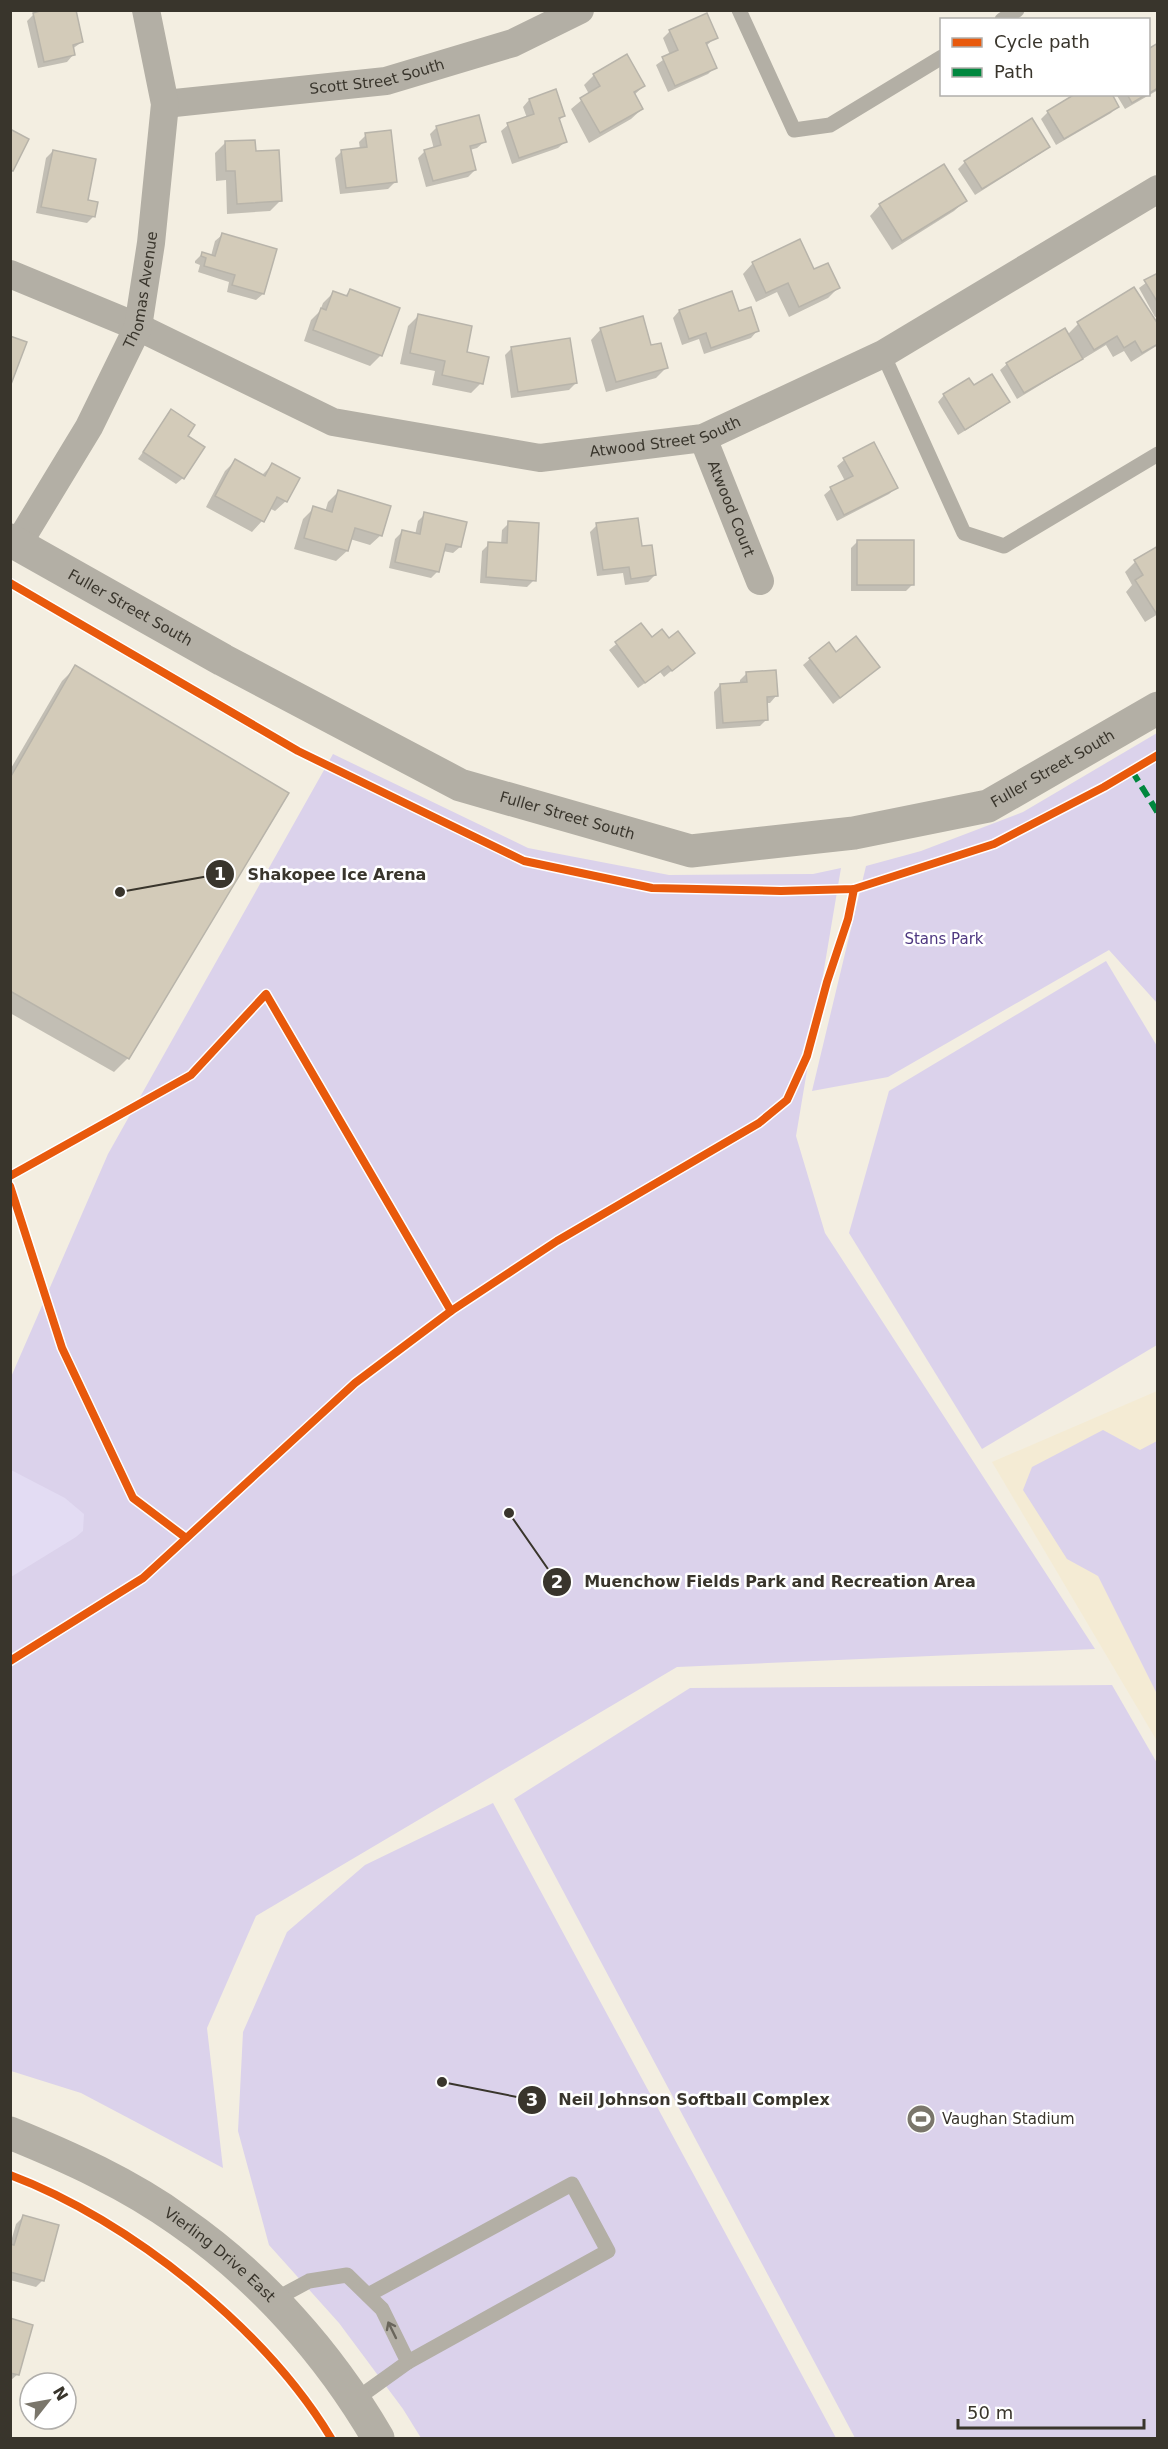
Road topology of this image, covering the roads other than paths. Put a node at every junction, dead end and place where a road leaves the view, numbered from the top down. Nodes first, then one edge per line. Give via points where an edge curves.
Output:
1 (146, 10) edge
2 (580, 10) edge
3 (739, 10) edge
4 (940, 58) edge
5 (165, 104) junction
6 (1158, 189) edge
7 (10, 274) edge
8 (138, 327) junction
9 (883, 354) junction
10 (703, 438) junction
11 (1158, 454) edge
12 (13, 547) edge
13 (760, 581) dead end
14 (1158, 708) edge
15 (10, 2133) edge
16 (368, 2295) junction
17 (272, 2301) junction
18 (408, 2362) junction
19 (355, 2400) junction
20 (378, 2439) edge

1 - 5 street, Thomas Avenue
2 - 5 street, Scott Street South via 513,43 386,81
3 - 4 lane via 794,130 831,125
5 - 8 street, Thomas Avenue
6 - 9 street, Atwood Street South
7 - 8 street, Atwood Street South
8 - 10 street, Atwood Street South via 333,422 540,458
8 - 12 street, Thomas Avenue via 89,427
9 - 10 street, Atwood Street South
9 - 11 lane via 964,533 1004,546
10 - 13 street, Atwood Court
12 - 14 street, Fuller Street South via 460,785 691,851 854,832 988,806
15 - 17 street, Vierling Drive East via 115,2181 180,2220 232,2261
16 - 17 lane via 347,2275 309,2281
18 -> 16 lane via 382,2309
16 - 18 lane via 572,2184 608,2251
17 - 19 street, Vierling Drive East
18 - 19 lane
19 - 20 street, Vierling Drive East

